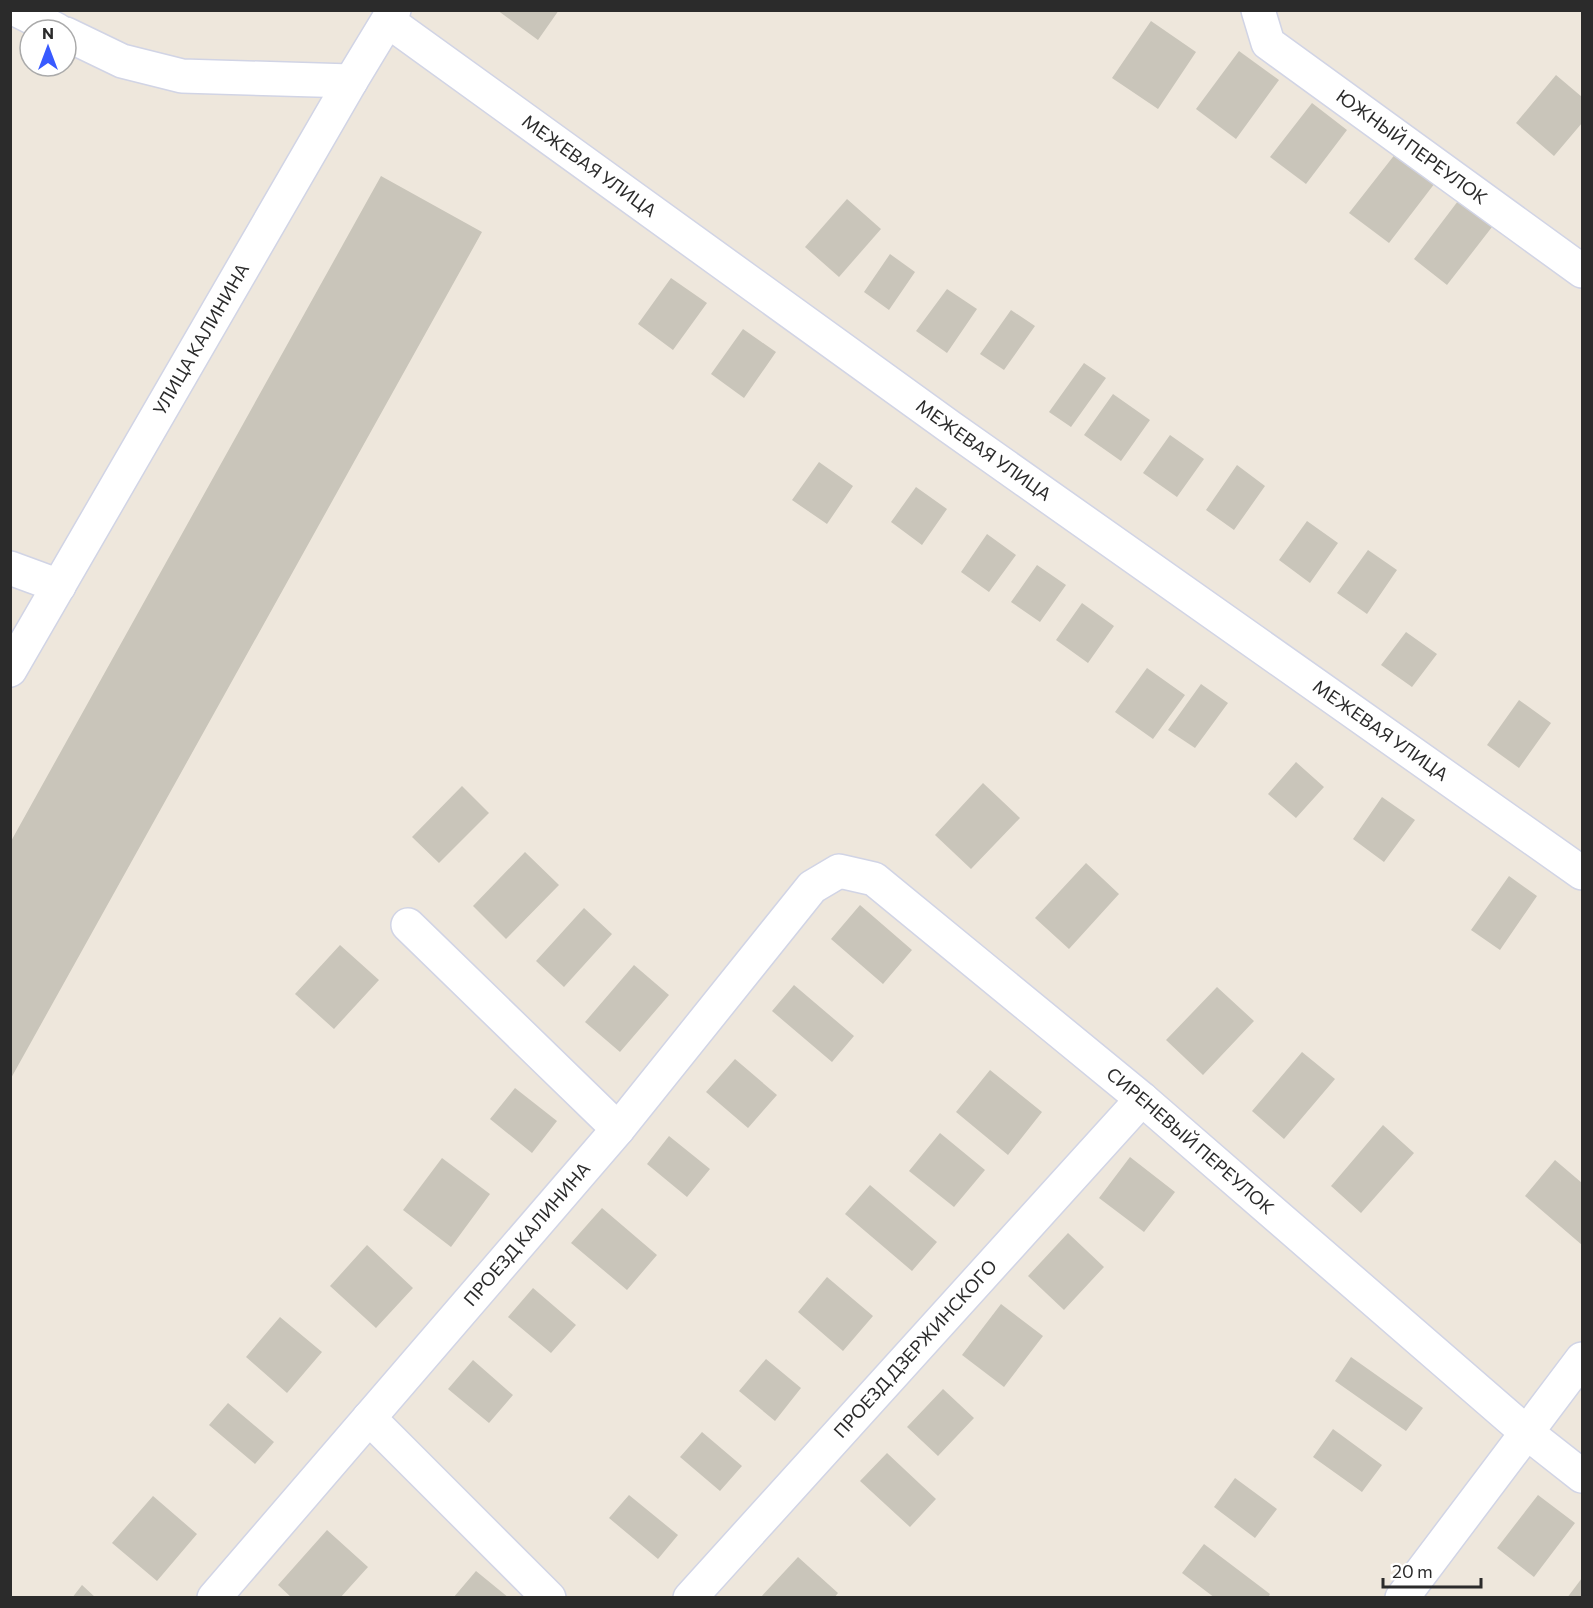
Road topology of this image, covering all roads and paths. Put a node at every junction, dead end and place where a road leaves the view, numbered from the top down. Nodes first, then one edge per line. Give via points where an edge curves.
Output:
1 (17, 10) edge
2 (1258, 10) edge
3 (391, 16) edge
4 (33, 18) edge
5 (78, 40) edge
6 (351, 81) junction
7 (1582, 271) edge
8 (10, 568) edge
9 (59, 586) junction
10 (10, 670) edge
11 (839, 871) joint
12 (1582, 873) edge
13 (408, 925) dead end
14 (1142, 1099) junction
15 (618, 1129) junction
16 (1582, 1359) edge
17 (369, 1418) junction
18 (1526, 1432) junction
19 (1582, 1476) edge
20 (214, 1598) edge
21 (549, 1598) edge
22 (690, 1598) edge
23 (1402, 1598) edge

1 - 4 street
2 - 7 street, ЮЖНЫЙ ПЕРЕУЛОК via 1268,43
3 - 6 street, УЛИЦА КАЛИНИНА
3 - 12 street, МЕЖЕВАЯ УЛИЦА via 950,428
5 - 6 street via 122,61 182,76
6 - 9 street, УЛИЦА КАЛИНИНА
8 - 9 street
9 - 10 street, УЛИЦА КАЛИНИНА
11 - 14 street, СИРЕНЕВЫЙ ПЕРЕУЛОК via 874,879
11 - 15 street, ПРОЕЗД КАЛИНИНА via 812,887
13 - 15 street
14 - 18 street, СИРЕНЕВЫЙ ПЕРЕУЛОК
14 - 22 street, ПРОЕЗД ДЗЕРЖИНСКОГО
15 - 17 street, ПРОЕЗД КАЛИНИНА
16 - 18 street
17 - 20 street, ПРОЕЗД КАЛИНИНА
17 - 21 street
18 - 19 street, СИРЕНЕВЫЙ ПЕРЕУЛОК
18 - 23 street

